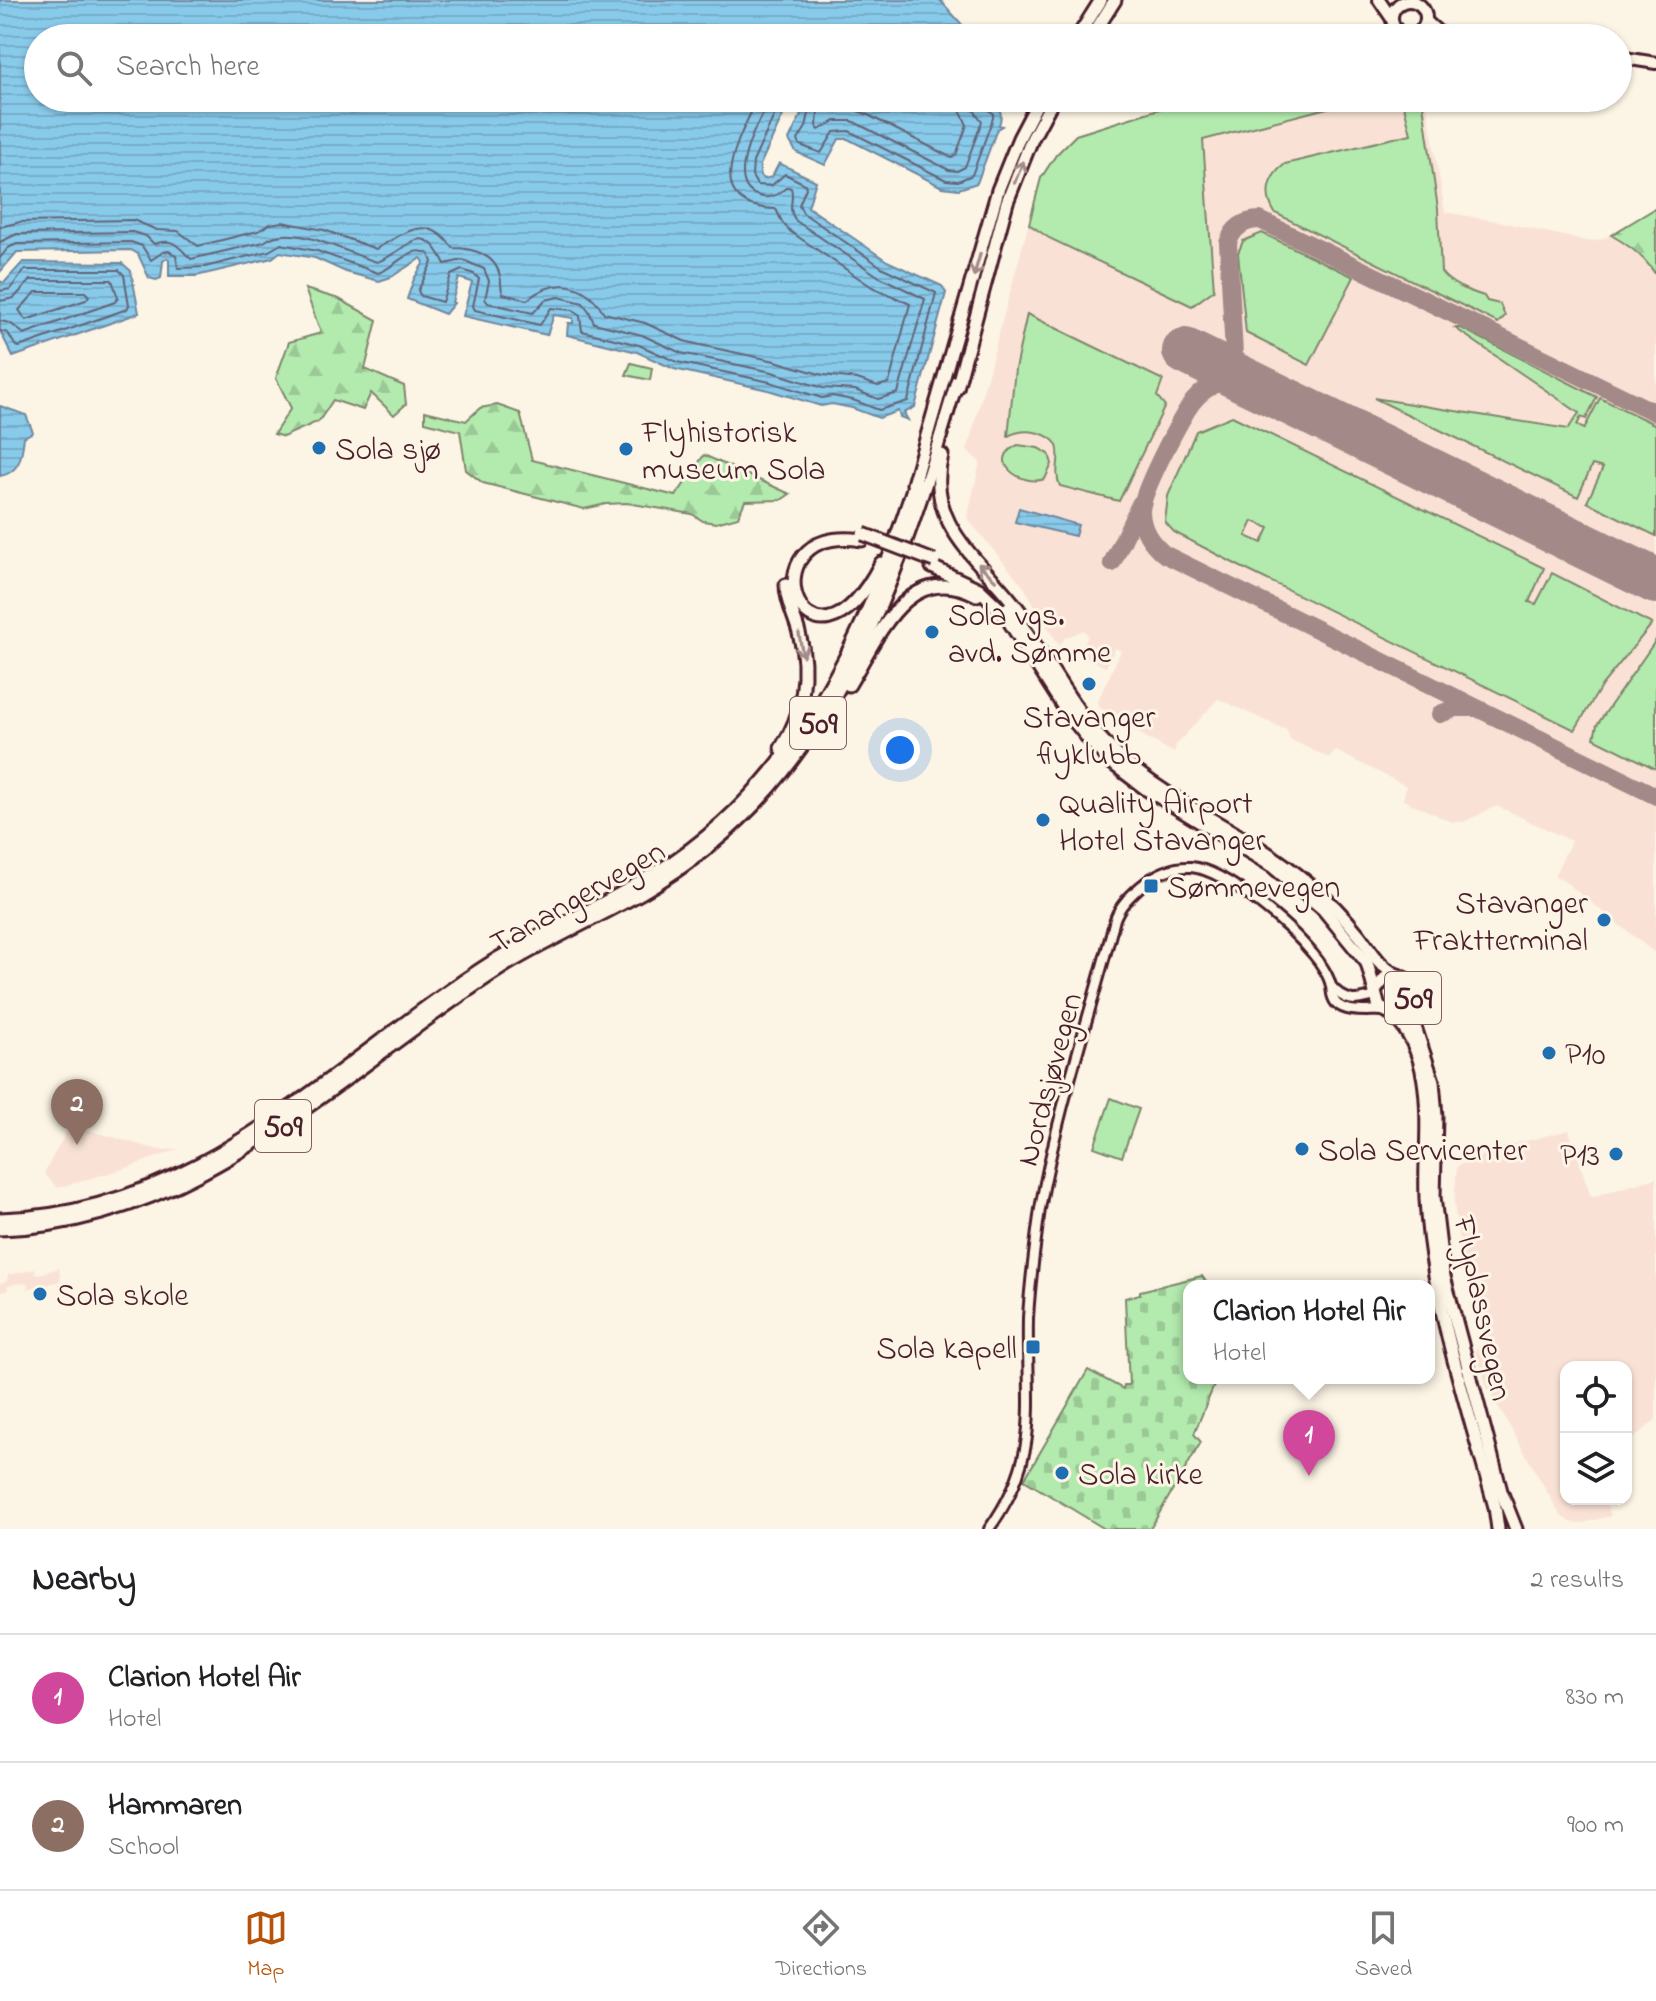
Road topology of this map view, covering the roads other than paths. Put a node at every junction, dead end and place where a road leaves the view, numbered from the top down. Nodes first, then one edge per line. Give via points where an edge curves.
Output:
1 (1091, 0) edge
2 (1101, 0) edge
3 (1115, 0) edge
4 (1379, 0) edge
5 (1401, 1) edge
6 (1392, 19) junction
7 (1426, 21) junction
8 (1078, 24) edge
9 (1086, 24) edge
10 (1100, 24) edge
11 (1393, 24) edge
12 (1424, 24) edge
13 (1429, 24) edge
14 (1632, 59) edge
15 (1656, 63) edge
16 (1033, 112) edge
17 (1046, 112) edge
18 (957, 381) junction
19 (916, 479) junction
20 (862, 537) junction
21 (933, 564) junction
22 (1011, 623) junction
23 (1031, 635) junction
24 (792, 761) junction
25 (742, 804) junction
26 (1398, 975) junction
27 (1331, 986) junction
28 (1375, 993) junction
29 (1413, 1001) junction
30 (1388, 1012) junction
31 (0, 1219) edge
32 (0, 1229) edge
33 (989, 1529) edge
34 (1498, 1529) edge
35 (1516, 1529) edge

1 - 8 highway
2 - 9 highway
3 - 10 highway
4 - 6 main road
5 - 6 main road
5 - 7 main road via 1417,3
6 - 11 main road
7 - 12 main road
7 - 13 main road
14 - 15 main road
16 -> 19 highway, 509 via 998,190
18 -> 17 highway, 509 via 1007,202
23 -> 18 highway, 509 via 1010,597 965,549 943,512 939,466
18 - 24 highway, Tanangervegen / 509 via 880,607 843,681
19 - 20 highway, 509 via 862,595 833,618 813,617 796,601 793,580 804,556 835,538
19 - 25 highway, Tanangervegen / 509 via 885,570 835,676 785,755
20 - 21 highway, 509
20 -> 25 highway, 509 via 849,532 822,534 791,563 786,590 803,650 801,702 786,742
21 - 22 highway, 509 via 979,589
21 - 23 highway, 509 via 983,585
22 - 24 highway, 509 via 958,587 936,586 911,595 884,626 821,730
22 - 28 highway, Flyplassvegen / 509 via 1090,741 1146,789 1256,855 1306,893 1362,955
23 - 26 highway, Flyplassvegen / 509 via 1074,706 1118,756 1295,872 1346,920 1383,967
24 - 32 highway, Tanangervegen / 509 via 738,820 677,870 475,985 237,1155 108,1210 45,1226
25 - 31 highway, Tanangervegen / 509 via 672,862 483,969 233,1146 105,1201 44,1216
26 - 28 highway, 509 via 1385,978
26 - 29 highway, Flyplassvegen / 509 via 1413,988
27 - 28 street via 1352,1002
27 - 30 street, Nordsjøvegen via 1339,1006
27 - 33 street, Nordsjøvegen via 1314,955 1289,929 1236,887 1199,868 1158,874 1118,912 1041,1207 1028,1316 1027,1450
28 - 30 highway, Flyplassvegen / 509 via 1379,1007
29 - 30 highway, 509 via 1404,1011
29 - 35 highway, Flyplassvegen / 509 via 1412,1018 1433,1081 1434,1197 1443,1273 1501,1491
30 - 34 highway, Flyplassvegen / 509 via 1406,1031 1424,1082 1426,1197 1434,1273

